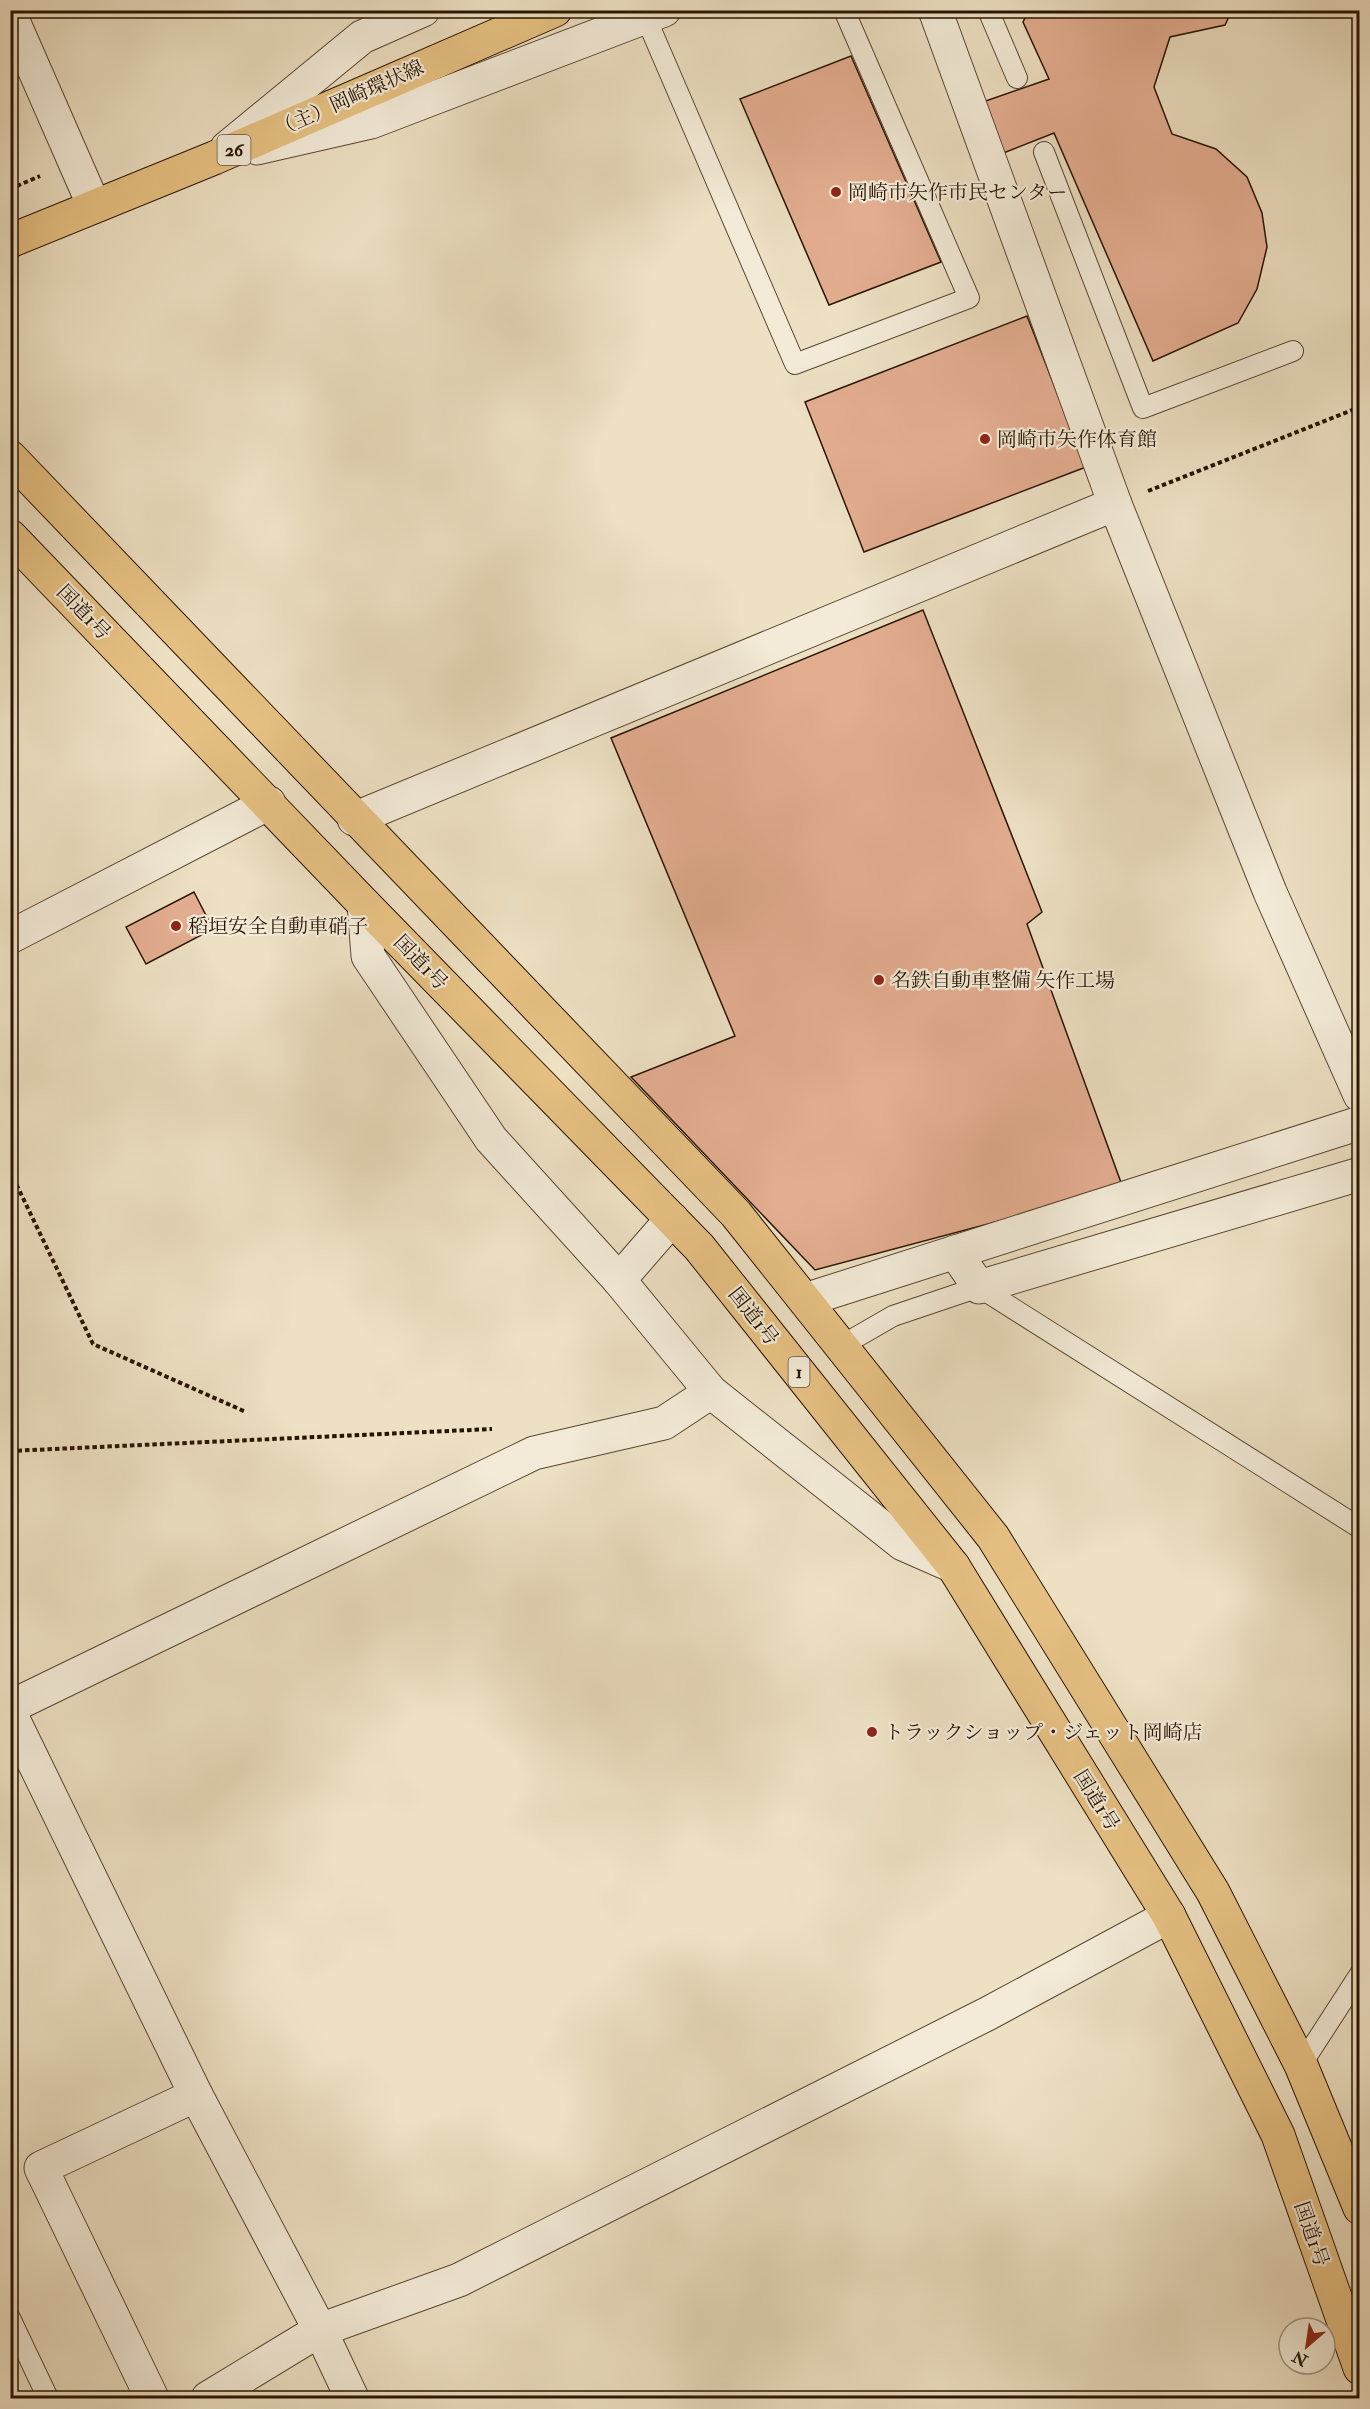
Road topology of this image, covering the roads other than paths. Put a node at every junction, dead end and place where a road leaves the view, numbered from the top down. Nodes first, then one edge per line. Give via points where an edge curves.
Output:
1 (423, 10) edge
2 (555, 10) edge
3 (844, 10) edge
4 (935, 10) edge
5 (988, 10) edge
6 (10, 14) edge
7 (655, 14) edge
8 (1017, 78) dead end
9 (1044, 152) dead end
10 (214, 158) junction
11 (94, 206) junction
12 (10, 241) edge
13 (1293, 351) dead end
14 (10, 457) edge
15 (1115, 504) junction
16 (10, 536) edge
17 (269, 803) junction
18 (354, 819) junction
19 (364, 904) junction
20 (10, 937) edge
21 (1359, 1095) edge
22 (1359, 1123) edge
23 (1359, 1174) edge
24 (672, 1219) junction
25 (955, 1252) junction
26 (619, 1280) junction
27 (979, 1287) junction
28 (805, 1300) junction
29 (841, 1346) junction
30 (711, 1392) junction
31 (1359, 1528) edge
32 (953, 1566) junction
33 (10, 1707) edge
34 (10, 1713) edge
35 (1169, 1916) junction
36 (1359, 1974) edge
37 (1301, 2065) junction
38 (196, 2095) junction
39 (1359, 2208) edge
40 (10, 2318) edge
41 (320, 2330) junction
42 (1359, 2367) edge
43 (48, 2398) edge
44 (152, 2398) edge
45 (208, 2398) edge
46 (352, 2398) edge

1 - 10 street via 362,37
2 - 10 main road, （主）岡崎環状線 / 26
3 - 7 lane via 969,298 795,364
4 - 15 street
5 - 8 lane
6 - 11 street
7 - 10 street via 371,122
9 - 13 lane via 1143,408
10 - 11 main road, （主）岡崎環状線 / 26
11 - 12 main road, （主）岡崎環状線 / 26
14 - 18 main road
15 - 18 street
15 - 21 street via 1270,892
16 - 17 main road, 国道1号 / 1
17 - 19 main road, 国道1号 / 1
17 - 20 street
18 - 28 main road via 736,1214
19 - 24 main road, 国道1号 / 1
19 - 26 street via 368,956 485,1130
22 - 25 street
23 - 27 street
24 - 26 street
24 - 32 main road, 国道1号 / 1 via 699,1247
25 - 27 street
25 - 28 street
26 - 30 street
27 - 29 lane via 893,1316
27 - 31 lane
28 - 29 main road
29 - 37 main road via 993,1537 1213,1892
30 - 32 street via 903,1544
30 - 33 street via 664,1423 534,1453
32 - 35 main road, 国道1号 / 1
34 - 38 street
35 - 41 street via 987,2014 459,2280
35 - 42 main road, 国道1号 / 1 via 1278,2135
36 - 37 lane
37 - 39 main road
38 - 41 street
38 - 44 street via 41,2168
40 - 43 lane
41 - 45 street
41 - 46 street

